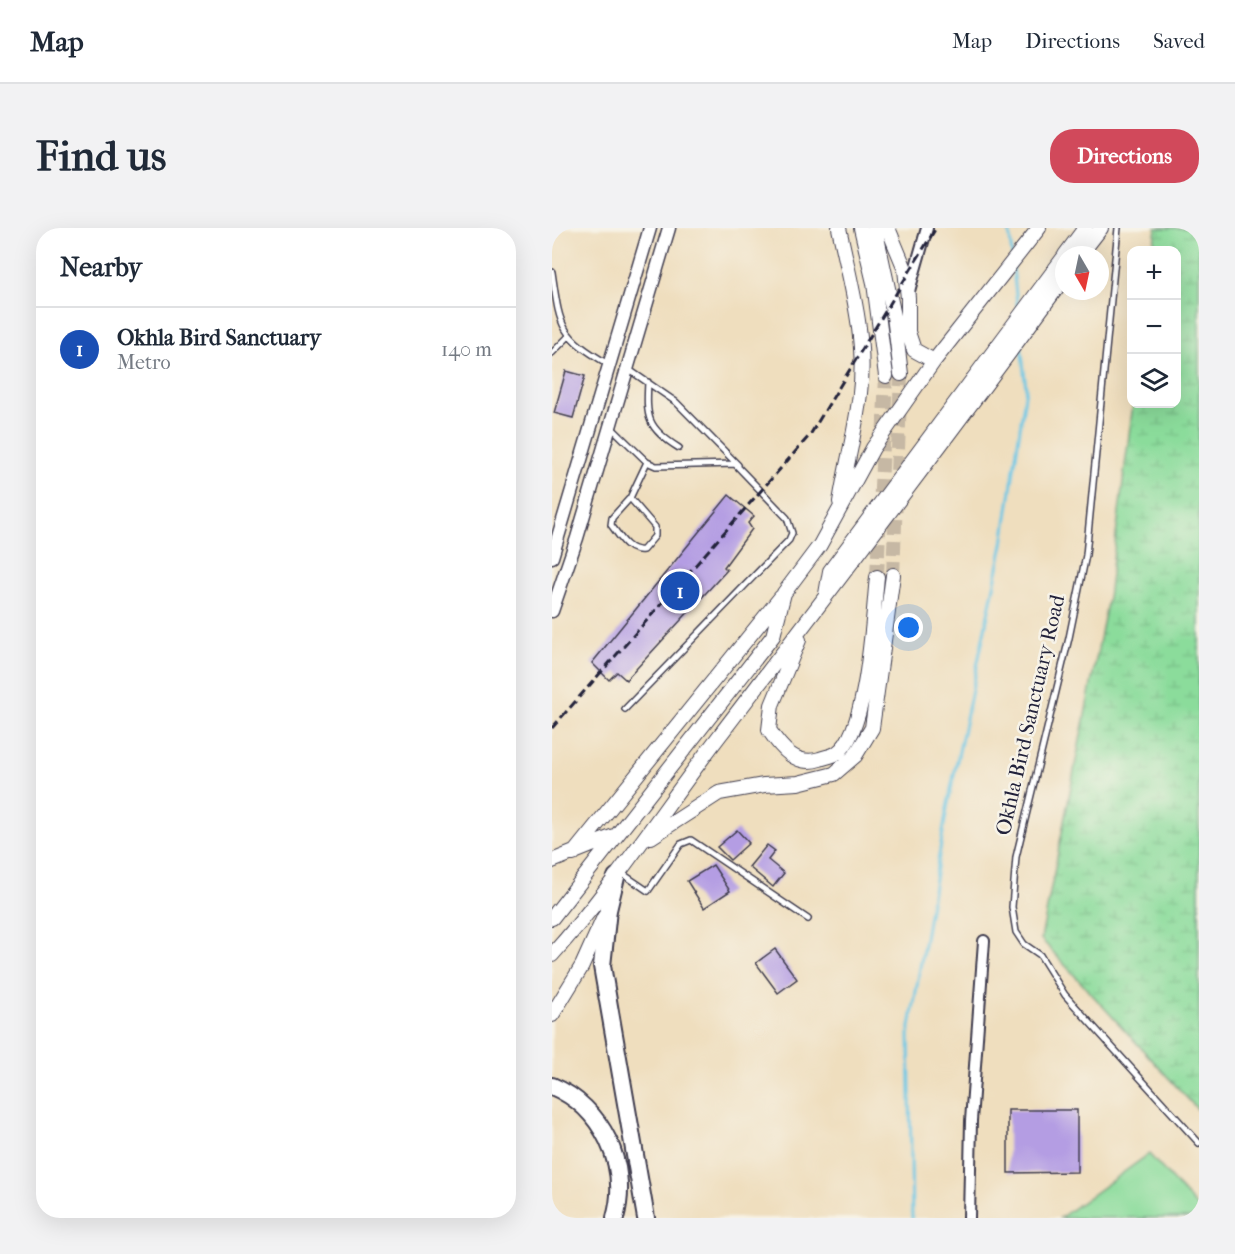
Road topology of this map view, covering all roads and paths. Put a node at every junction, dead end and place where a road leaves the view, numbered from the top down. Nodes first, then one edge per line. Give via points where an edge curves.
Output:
1 (650, 228) edge
2 (669, 228) edge
3 (839, 228) edge
4 (861, 228) edge
5 (875, 228) edge
6 (888, 228) edge
7 (927, 228) edge
8 (1039, 228) edge
9 (1085, 228) edge
10 (1101, 228) edge
11 (1118, 228) edge
12 (1081, 246) edge
13 (1082, 246) edge
14 (1055, 269) edge
15 (552, 272) edge
16 (1055, 290) edge
17 (908, 293) junction
18 (569, 336) junction
19 (552, 353) edge
20 (934, 361) junction
21 (610, 365) junction
22 (627, 368) junction
23 (901, 374) tunnel mouth
24 (886, 376) tunnel mouth
25 (648, 382) junction
26 (609, 426) junction
27 (679, 448) dead end
28 (647, 462) junction
29 (739, 466) junction
30 (630, 498) junction
31 (838, 513) junction
32 (552, 557) edge
33 (892, 575) tunnel mouth
34 (877, 577) tunnel mouth
35 (784, 593) junction
36 (826, 597) junction
37 (552, 611) edge
38 (805, 624) junction
39 (625, 709) dead end
40 (616, 835) junction
41 (644, 841) junction
42 (573, 854) junction
43 (552, 861) edge
44 (618, 875) junction
45 (608, 910) junction
46 (552, 918) edge
47 (808, 920) dead end
48 (984, 941) dead end
49 (556, 951) edge
50 (552, 1015) edge
51 (552, 1086) edge
52 (1199, 1143) edge
53 (615, 1218) edge
54 (646, 1218) edge
55 (969, 1218) edge

1 - 21 street
2 - 22 street
3 - 31 main road via 858,321 861,374
4 - 24 main road via 874,283
5 - 23 main road via 894,316
6 - 17 main road via 905,269
7 - 17 street
8 - 20 main road
9 - 12 main road
10 - 13 main road
11 - 52 lane, Okhla Bird Sanctuary Road via 1086,555 1070,638 1016,857 1011,907 1016,932 1024,944 1040,955 1065,995
14 - 36 main road via 830,571
15 - 18 lane via 558,312
16 - 36 main road
17 - 20 main road via 908,332 914,350
18 - 19 lane
18 - 21 lane
20 - 31 main road via 873,448
21 - 32 street
22 - 25 lane
22 - 26 street
25 - 27 lane via 649,421 659,436
25 - 29 lane via 676,402
26 - 28 lane
26 - 37 street
28 - 29 lane via 663,466 729,462
28 - 30 lane
29 - 39 lane via 787,518 792,533 789,540
30 - 30 lane via 655,527 655,536 643,550 628,546 611,525 612,518
31 - 35 main road
33 - 41 main road via 872,728 855,756 834,774 798,783 719,793
34 - 38 main road via 863,701 849,739 838,753 812,762 786,754 769,730 772,705
35 - 40 main road via 773,636
35 - 42 main road
36 - 38 main road
38 - 41 main road
40 - 42 main road
40 - 46 main road
41 - 44 main road
42 - 43 main road
44 - 45 highway
44 - 47 lane via 648,891 681,844 691,840
44 - 49 main road
45 - 50 main road via 582,966
45 - 54 highway via 602,966
48 - 55 street via 971,1121
51 - 53 highway via 586,1108 609,1143 619,1186

